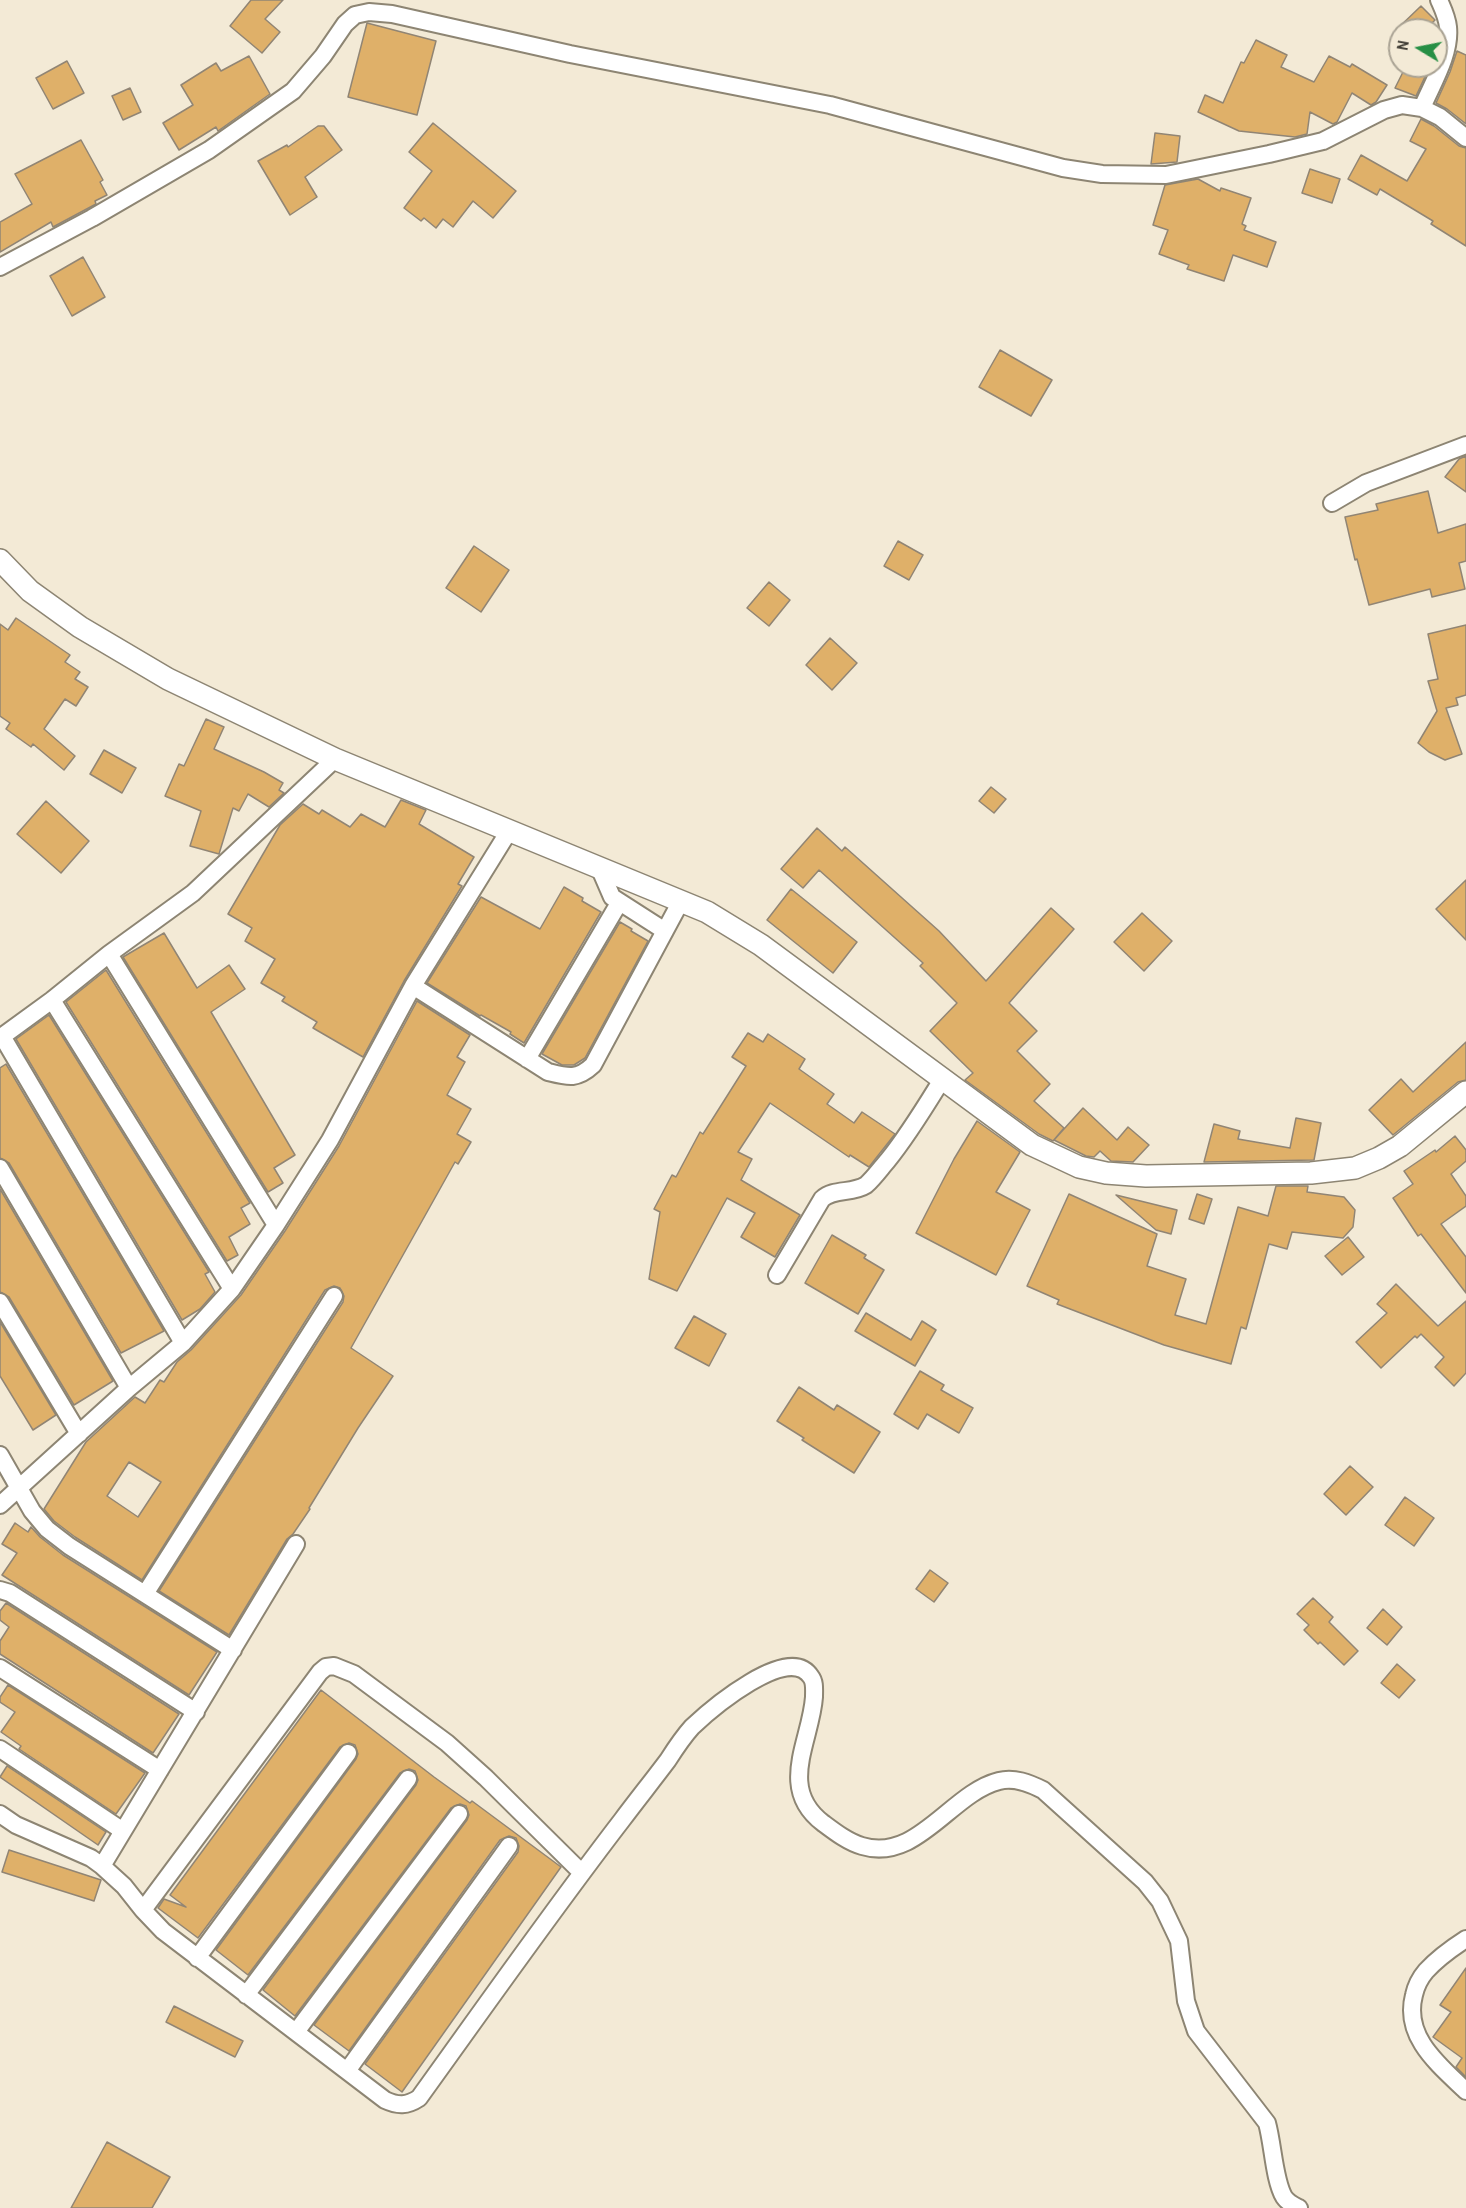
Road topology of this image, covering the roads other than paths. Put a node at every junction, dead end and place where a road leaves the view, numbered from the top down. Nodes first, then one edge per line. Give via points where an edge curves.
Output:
1 (1439, 0) edge
2 (1422, 108) junction
3 (1466, 138) edge
4 (0, 267) edge
5 (1466, 445) edge
6 (1332, 502) dead end
7 (0, 560) edge
8 (335, 759) junction
9 (510, 831) junction
10 (599, 867) junction
11 (681, 901) junction
12 (619, 903) junction
13 (665, 931) junction
14 (109, 954) junction
15 (413, 986) junction
16 (52, 1000) junction
17 (1, 1037) edge
18 (527, 1059) junction
19 (942, 1078) junction
20 (1466, 1092) edge
21 (0, 1168) edge
22 (276, 1225) junction
23 (777, 1275) dead end
24 (232, 1289) junction
25 (334, 1296) dead end
26 (0, 1302) edge
27 (183, 1343) junction
28 (129, 1388) junction
29 (79, 1434) junction
30 (0, 1455) edge
31 (18, 1486) junction
32 (0, 1504) edge
33 (296, 1544) dead end
34 (0, 1590) edge
35 (145, 1594) junction
36 (233, 1650) junction
37 (0, 1668) edge
38 (196, 1712) junction
39 (0, 1749) edge
40 (348, 1753) dead end
41 (160, 1770) junction
42 (408, 1779) dead end
43 (0, 1814) edge
44 (459, 1814) dead end
45 (123, 1831) junction
46 (509, 1846) dead end
47 (102, 1866) junction
48 (582, 1873) junction
49 (142, 1910) junction
50 (1466, 1939) edge
51 (197, 1958) junction
52 (246, 1995) junction
53 (296, 2032) junction
54 (347, 2071) junction
55 (1466, 2091) edge
56 (1299, 2208) edge

1 - 2 street via 1447,21 1448,43
2 - 3 street
2 - 4 street via 1402,105 1384,110 1323,141 1269,154 1167,175 1102,174 1063,168 830,105 369,12 355,15 345,24 293,91 209,150
5 - 6 street via 1366,483
7 - 8 street via 30,591 80,627 168,679
8 - 9 street
8 - 14 street via 193,893
9 - 10 street
9 - 15 street
10 - 11 street
10 - 12 street via 607,890
11 - 13 street
11 - 19 street via 761,945
12 - 13 street
12 - 18 street
13 - 18 street via 593,1065 585,1073 563,1076
14 - 16 street
14 - 22 street
15 - 18 street
15 - 22 street via 330,1140
16 - 17 street
16 - 24 street
17 - 27 street
19 - 20 street via 1032,1145 1055,1157 1106,1173 1146,1176 1311,1173 1354,1168 1400,1146
19 - 23 street via 908,1134 875,1176 859,1188 830,1193 822,1199
21 - 28 street
22 - 24 street
24 - 27 street
25 - 35 street
26 - 29 street
27 - 28 street
28 - 29 street
29 - 31 street
30 - 31 street
31 - 32 street
31 - 35 street via 47,1528
33 - 36 street
34 - 38 street
35 - 36 street
36 - 38 street
37 - 41 street
38 - 41 street
39 - 45 street
40 - 51 street
41 - 45 street
42 - 52 street
43 - 47 street
44 - 53 street
45 - 47 street
46 - 54 street
47 - 49 street
48 - 49 street via 447,1743 354,1674 334,1666 320,1672
48 - 54 street via 418,2098 412,2103 393,2104
48 - 56 street via 691,1729 754,1679 780,1668 805,1671 812,1677 814,1695 802,1748 799,1785 805,1804 838,1835 862,1846 891,1848 909,1841 981,1788 1013,1780 1043,1790 1145,1881 1160,1901 1179,1941 1186,2001 1196,2031 1266,2123 1280,2188 1290,2204
49 - 51 street
50 - 55 street via 1424,1973 1411,2007 1421,2043
51 - 52 street
52 - 53 street
53 - 54 street

